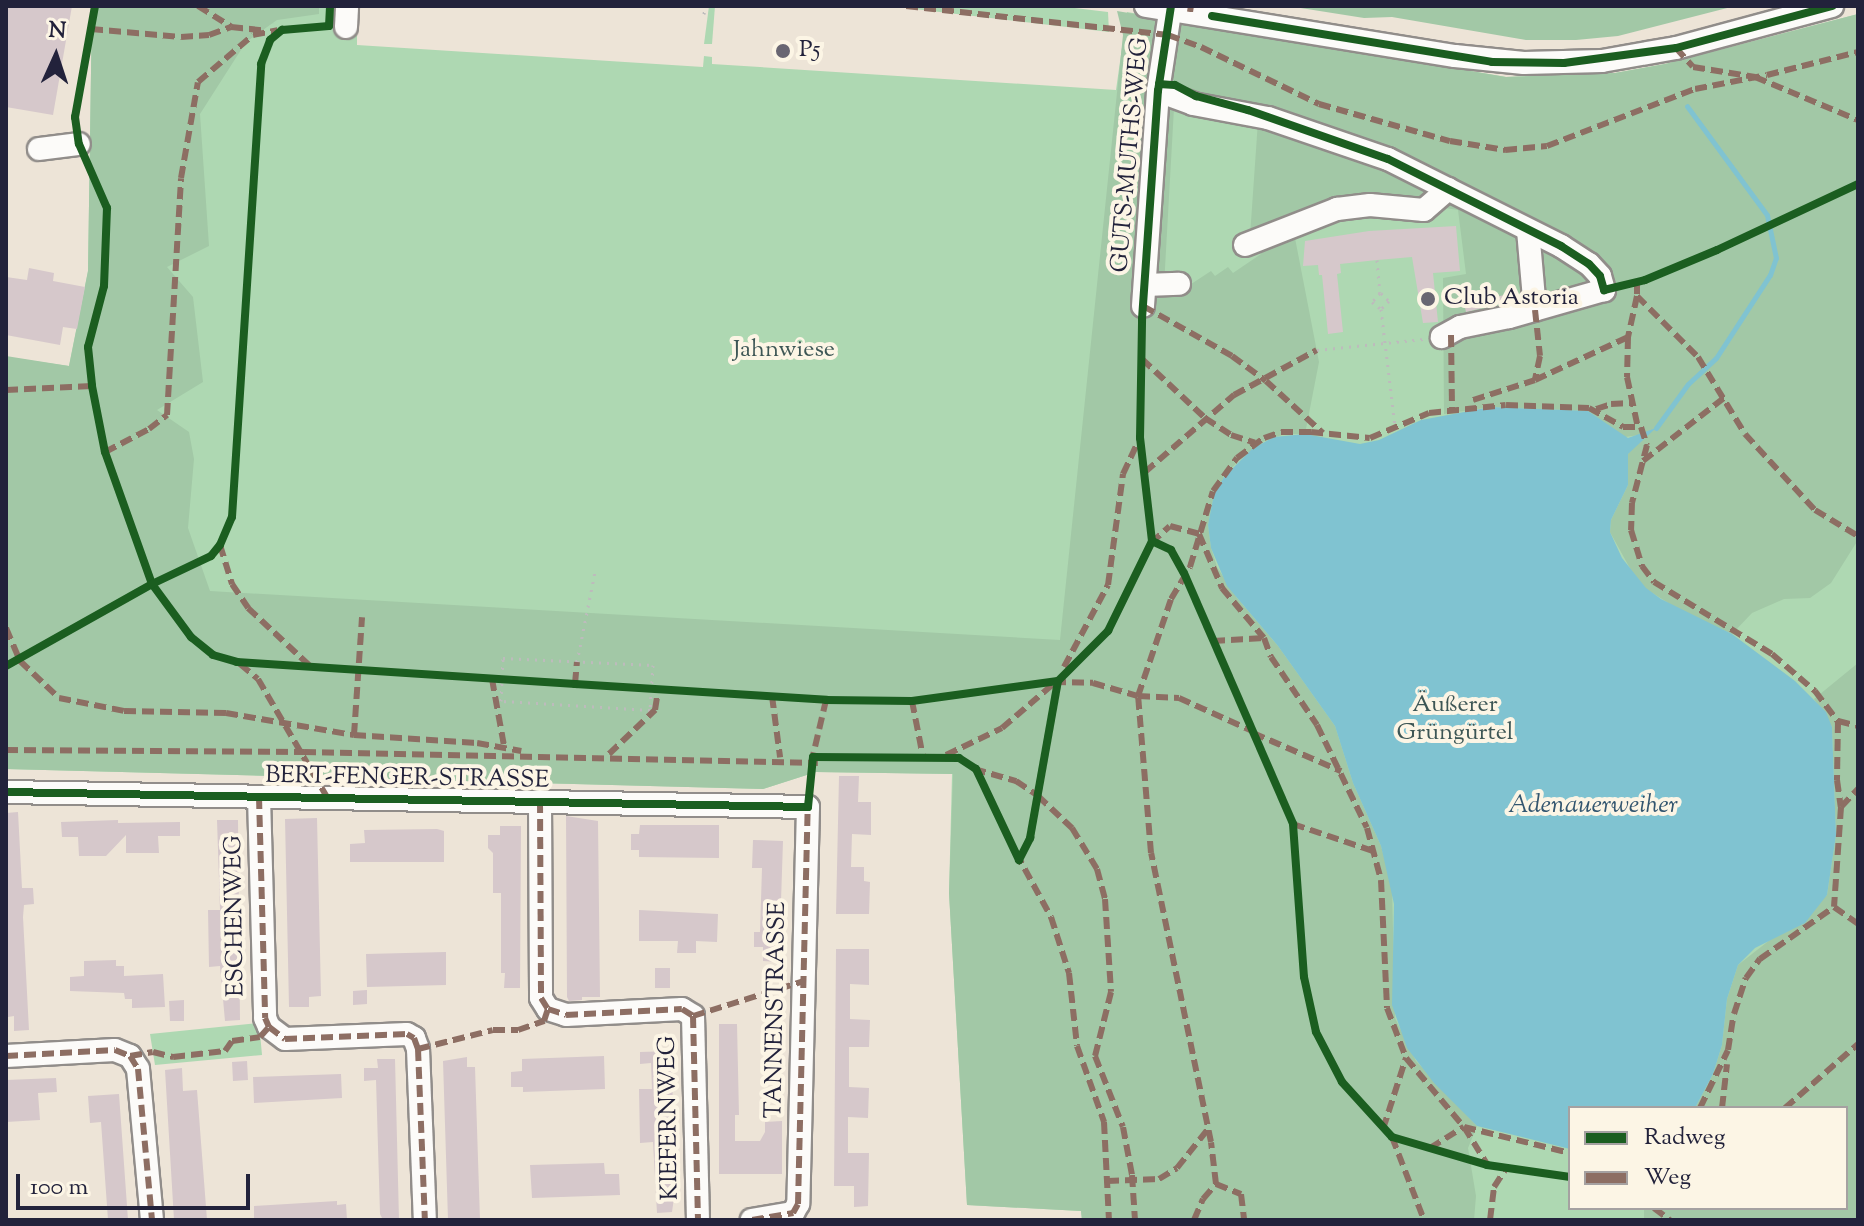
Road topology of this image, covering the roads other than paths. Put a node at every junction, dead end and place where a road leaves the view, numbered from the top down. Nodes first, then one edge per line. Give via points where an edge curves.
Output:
1 (1146, 6) edge
2 (1832, 6) edge
3 (1171, 8) edge
4 (1158, 91) junction
5 (79, 144) dead end
6 (39, 149) dead end
7 (1448, 189) junction
8 (1528, 230) junction
9 (1245, 245) dead end
10 (1179, 284) dead end
11 (1535, 310) junction
12 (1442, 337) road end
13 (6, 792) edge
14 (259, 797) junction
15 (540, 801) junction
16 (808, 807) joint
17 (6, 1056) edge
18 (152, 1220) edge
19 (425, 1220) edge
20 (698, 1220) edge
21 (752, 1220) edge

1 - 3 street
2 - 3 street via 1665,50 1602,61 1538,63 1468,58
3 - 4 street, GUTS-MUTHS-WEG
4 - 7 street via 1193,104 1268,118 1388,159
4 - 10 street, GUTS-MUTHS-WEG via 1144,296
5 - 6 street
7 - 8 street
7 - 9 street via 1424,210 1370,205 1337,209
8 - 11 street
8 - 11 street via 1589,264 1604,290
11 - 12 street via 1460,327
13 - 14 street, BERT-FENGER-STRASSE
14 - 15 street, BERT-FENGER-STRASSE
14 - 19 street, ESCHENWEG via 265,1018 285,1039 407,1034 414,1038
15 - 16 street, BERT-FENGER-STRASSE
15 - 20 street, KIEFERNWEG via 541,998 548,1009 566,1015 682,1009 693,1016
16 - 21 street, TANNENSTRASSE via 798,1204 793,1213
17 - 18 street via 115,1050 130,1056 138,1069

